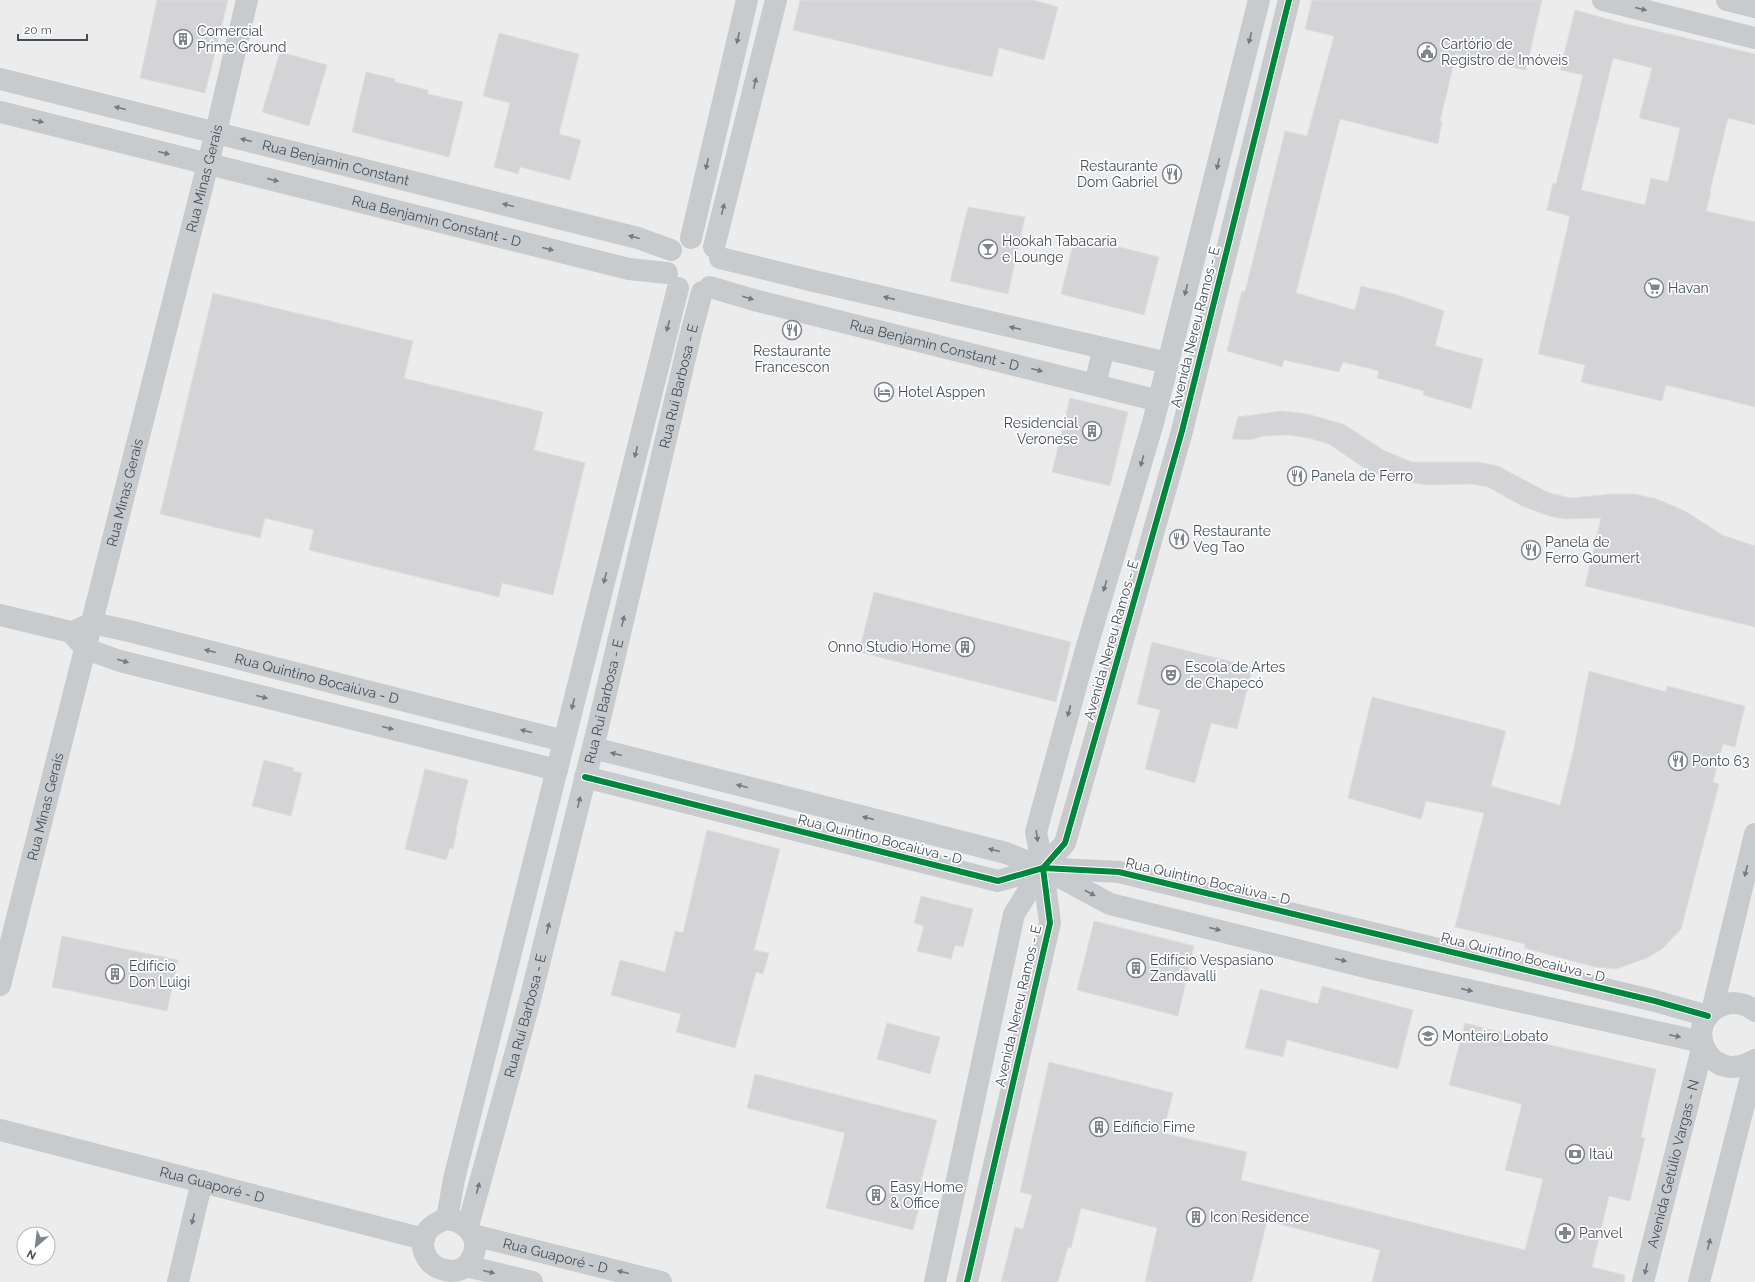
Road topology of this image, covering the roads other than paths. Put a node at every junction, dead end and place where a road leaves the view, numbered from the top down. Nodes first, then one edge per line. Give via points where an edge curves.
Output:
1 (247, 0) edge
2 (747, 0) edge
3 (776, 0) edge
4 (1259, 0) edge
5 (1289, 0) edge
6 (1603, 0) edge
7 (1727, 0) edge
8 (1755, 7) edge
9 (1755, 38) edge
10 (0, 79) edge
11 (0, 112) edge
12 (216, 132) junction
13 (208, 163) junction
14 (459, 193) junction
15 (451, 224) junction
16 (691, 238) junction
17 (671, 250) junction
18 (717, 252) junction
19 (673, 280) junction
20 (706, 290) junction
21 (1104, 348) junction
22 (1168, 363) junction
23 (1095, 384) junction
24 (1159, 401) junction
25 (0, 615) edge
26 (92, 623) junction
27 (71, 632) junction
28 (86, 649) junction
29 (244, 660) junction
30 (236, 690) junction
31 (564, 741) junction
32 (593, 748) junction
33 (557, 770) junction
34 (585, 777) junction
35 (1755, 834) edge
36 (1044, 868) junction
37 (0, 985) edge
38 (1755, 1011) edge
39 (1710, 1014) junction
40 (1702, 1044) junction
41 (1755, 1060) edge
42 (0, 1130) edge
43 (202, 1181) junction
44 (447, 1219) junction
45 (470, 1231) junction
46 (424, 1239) junction
47 (466, 1266) junction
48 (443, 1276) edge
49 (522, 1280) edge
50 (178, 1282) edge
51 (661, 1282) edge
52 (935, 1282) edge
53 (967, 1282) edge
54 (1643, 1282) edge
55 (1699, 1282) edge

1 - 12 street, Rua Minas Gerais
2 -> 16 street
18 -> 3 street
4 -> 22 street, Avenida Nereu Ramos - E
5 - 36 street, Avenida Nereu Ramos - E via 1182,431 1065,843
6 -> 9 street
7 - 8 street
12 -> 10 street, Rua Benjamin Constant
11 -> 13 street
12 - 13 street, Rua Minas Gerais
14 -> 12 street, Rua Benjamin Constant
13 -> 15 street, Rua Benjamin Constant - D
13 - 26 street, Rua Minas Gerais
14 - 15 street
17 -> 14 street, Rua Benjamin Constant via 638,238
15 -> 19 street, Rua Benjamin Constant - D
16 - 17 street via 683,240
16 - 18 street via 707,241
17 - 19 street via 667,257
18 - 20 street via 720,274
21 -> 18 street via 814,281
19 - 20 street via 686,292
19 -> 31 street, Rua Rui Barbosa - E
20 -> 23 street, Rua Benjamin Constant - D
32 -> 20 street, Rua Rui Barbosa - E via 690,337
21 - 22 street
21 - 23 street
22 - 24 street, Avenida Nereu Ramos - E
23 - 24 street, Rua Benjamin Constant - D
24 -> 36 street, Avenida Nereu Ramos - E via 1085,653 1036,832
25 - 27 street
26 - 27 street
26 - 28 street, Rua Minas Gerais
29 -> 26 street, Rua Quintino Bocaiúva - D
27 - 28 street
28 -> 30 street via 120,661
28 - 37 street, Rua Minas Gerais
29 - 30 street
31 -> 29 street, Rua Quintino Bocaiúva - D
30 -> 33 street
31 - 33 street, Rua Rui Barbosa - E
32 - 34 street, Rua Rui Barbosa - E
36 -> 32 street, Rua Quintino Bocaiúva - D via 1006,852
33 - 44 street, Rua Rui Barbosa - E via 454,1179
34 - 36 street, Rua Quintino Bocaiúva - D via 998,881
45 -> 34 street, Rua Rui Barbosa - E
35 -> 39 street
36 - 39 street, Rua Quintino Bocaiúva - D via 1119,872
36 -> 40 street, Rua Quintino Bocaiúva - D via 1110,904 1378,970
36 - 52 street, Avenida Nereu Ramos - E via 1014,914
36 - 53 street, Avenida Nereu Ramos - E via 1050,923
38 - 39 street via 1741,1004 1730,1003 1720,1006
39 - 40 street, Avenida Getúlio Vargas - N via 1702,1028
40 - 41 street via 1708,1055 1725,1067 1736,1068
40 -> 54 street, Avenida Getúlio Vargas - N
55 -> 41 street
42 - 43 street, Rua Guaporé - D
43 - 46 street, Rua Guaporé - D
43 -> 50 street
44 - 45 street via 458,1220
44 - 46 street via 436,1222 428,1229
45 - 47 street via 475,1246
51 -> 45 street, Rua Guaporé - D
46 - 48 street via 427,1259
47 - 48 street
47 -> 49 street

